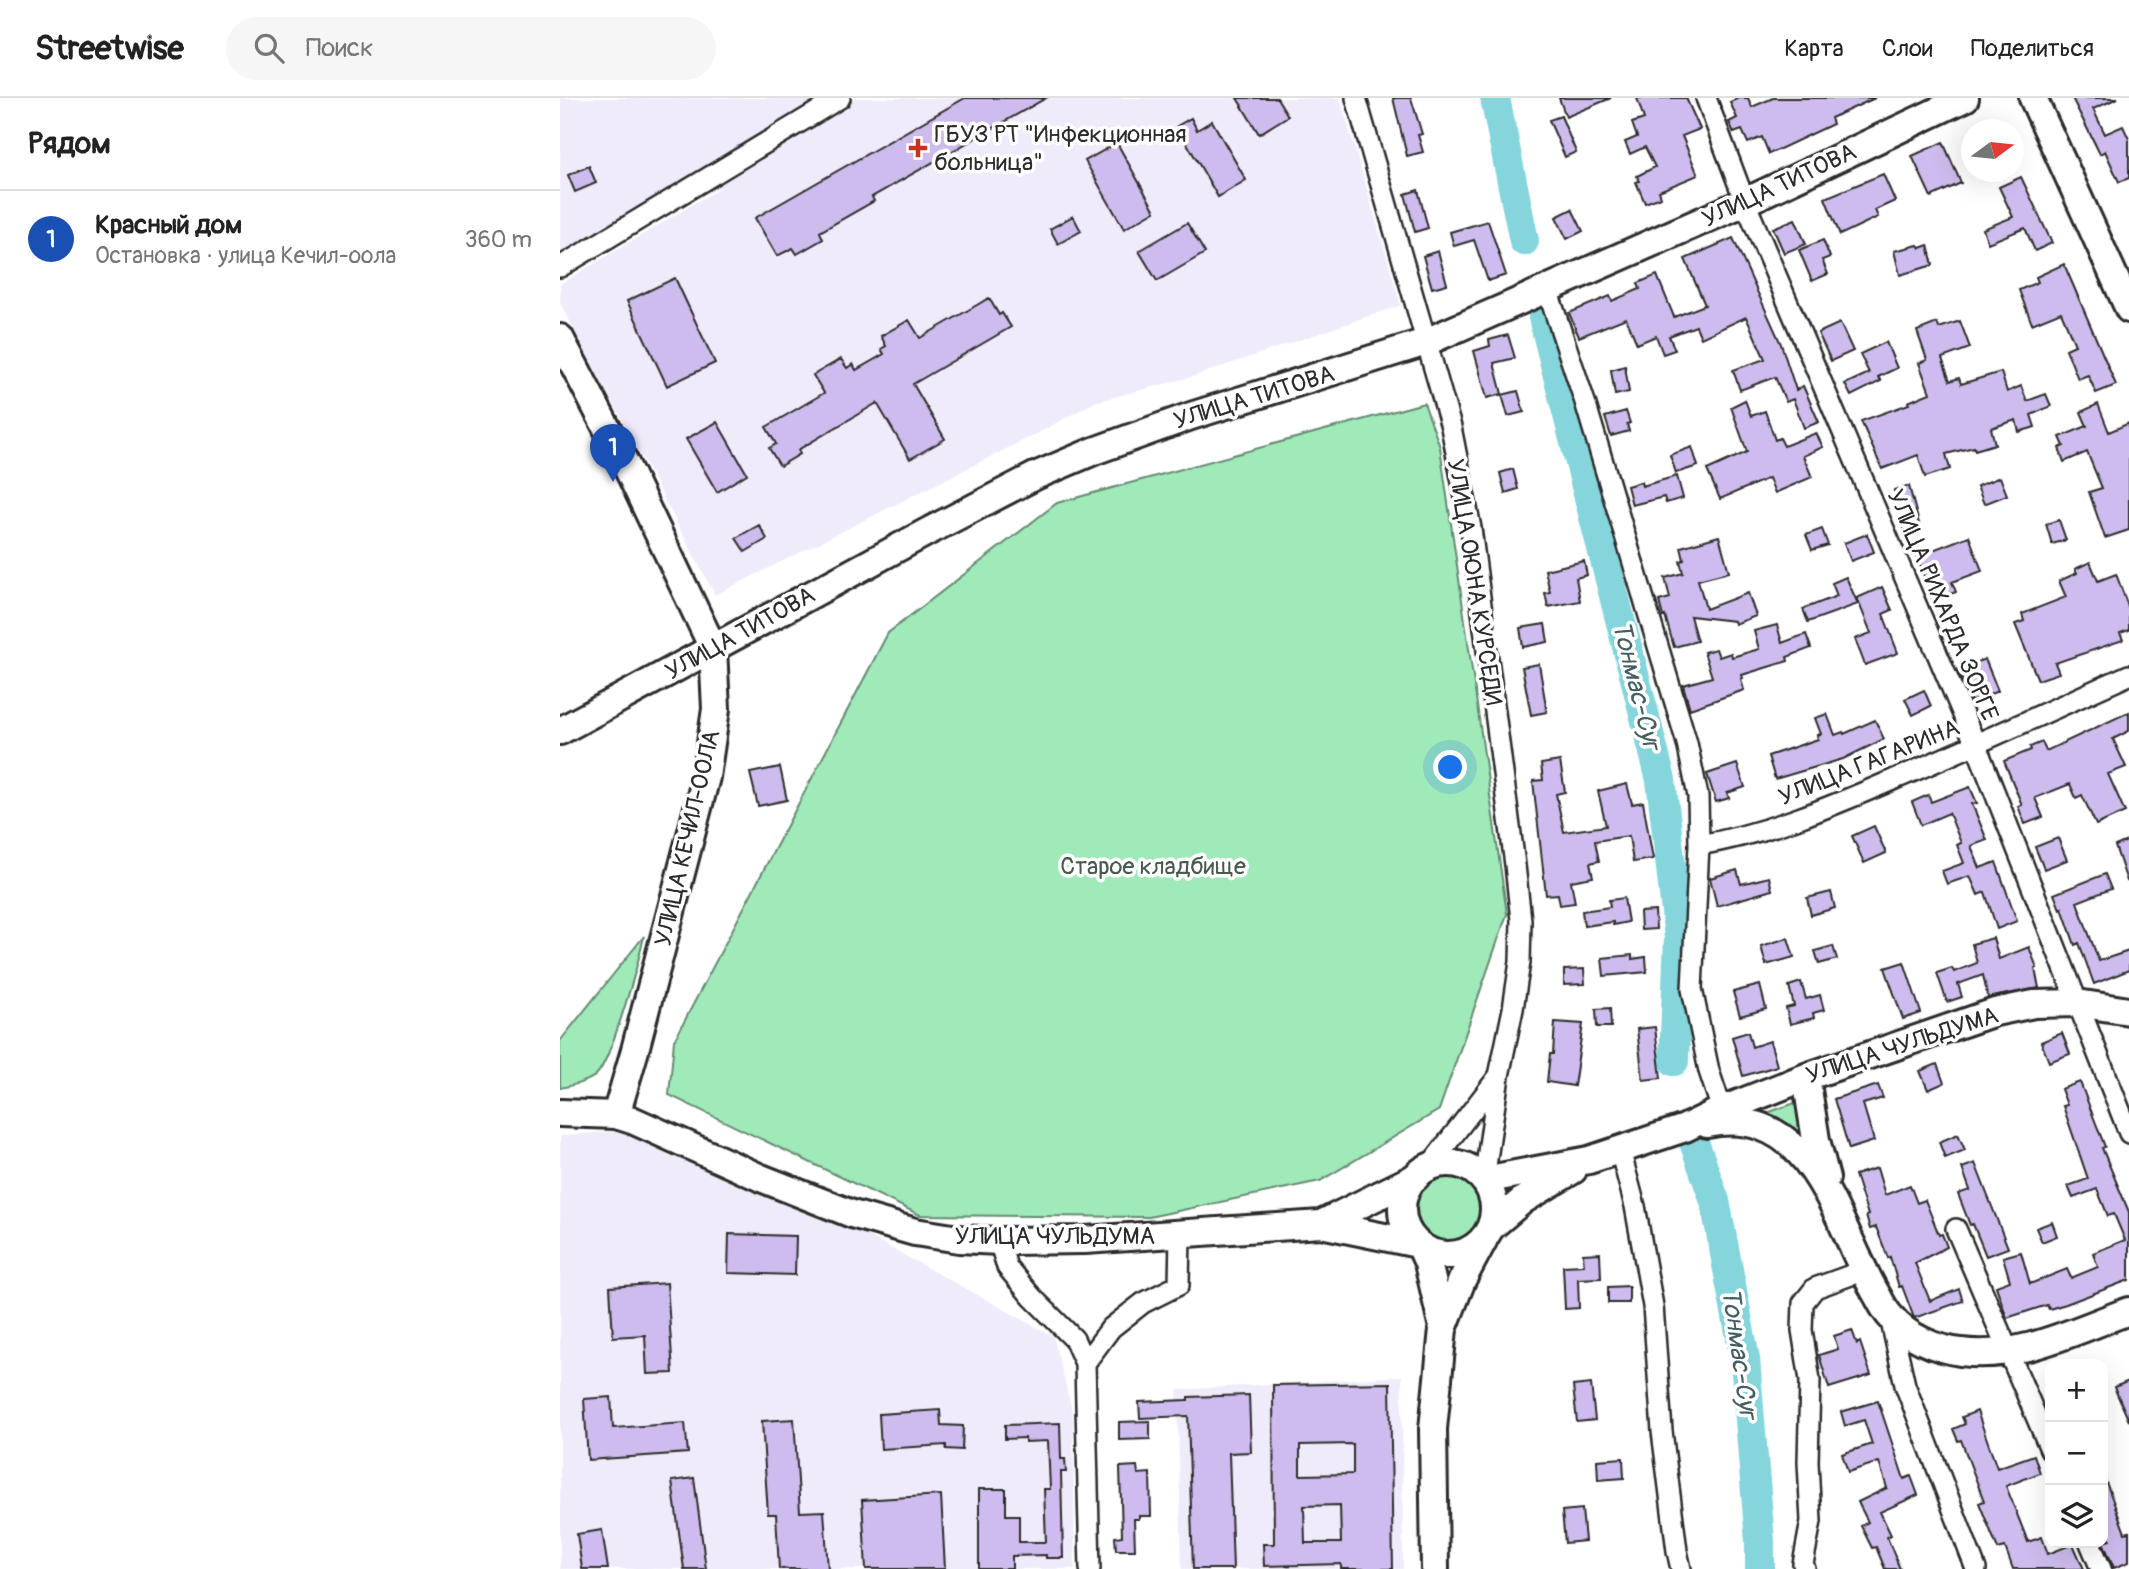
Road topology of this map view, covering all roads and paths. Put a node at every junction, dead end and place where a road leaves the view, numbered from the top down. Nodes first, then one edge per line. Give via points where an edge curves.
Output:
1 (840, 98) edge
2 (1356, 98) edge
3 (1706, 98) edge
4 (1965, 98) edge
5 (2034, 98) edge
6 (1745, 202) junction
7 (560, 267) edge
8 (1547, 289) junction
9 (2129, 309) edge
10 (560, 338) edge
11 (1426, 342) junction
12 (713, 648) junction
13 (2129, 675) edge
14 (560, 731) edge
15 (1976, 745) junction
16 (1699, 845) junction
17 (2077, 1003) junction
18 (2129, 1011) edge
19 (1499, 1076) junction
20 (1806, 1077) junction
21 (1722, 1110) junction
22 (560, 1113) edge
23 (616, 1115) junction
24 (1685, 1128) junction
25 (2129, 1133) edge
26 (1620, 1150) junction
27 (1589, 1160) junction
28 (1422, 1172) junction
29 (1484, 1180) junction
30 (1836, 1212) junction
31 (1321, 1224) junction
32 (1956, 1229) dead end
33 (1487, 1233) junction
34 (1180, 1235) junction
35 (999, 1241) junction
36 (1419, 1244) junction
37 (1862, 1271) junction
38 (2129, 1311) edge
39 (1890, 1317) junction
40 (1443, 1329) junction
41 (2008, 1351) junction
42 (1086, 1363) junction
43 (2045, 1437) edge
44 (2092, 1548) edge
45 (1090, 1569) edge
46 (1435, 1569) edge
47 (1681, 1569) edge
48 (1805, 1569) edge
49 (1976, 1569) edge
50 (2101, 1569) edge

1 - 7 street
2 - 11 street, УЛИЦА ОЮНА КУРСЕДИ
3 - 6 street, УЛИЦА РИХАРДА ЗОРГЕ
4 - 6 main road, УЛИЦА ТИТОВА
5 - 9 main road
6 - 8 main road, УЛИЦА ТИТОВА
6 - 15 street, УЛИЦА РИХАРДА ЗОРГЕ
8 - 11 main road, УЛИЦА ТИТОВА
8 - 16 street via 1687,743 1698,796
10 - 12 main road, УЛИЦА КЕЧИЛ-ООЛА
11 - 12 main road, УЛИЦА ТИТОВА via 1191,416 1066,462
11 - 19 street, УЛИЦА ОЮНА КУРСЕДИ via 1451,428 1471,528 1517,879 1520,962
12 - 14 main road, УЛИЦА ТИТОВА
12 - 23 main road, УЛИЦА КЕЧИЛ-ООЛА via 716,709 706,777
13 - 15 street, УЛИЦА ГАГАРИНА
15 - 16 street, УЛИЦА ГАГАРИНА via 1827,808 1727,841
15 - 17 street, УЛИЦА РИХАРДА ЗОРГЕ
16 - 21 street via 1692,989
17 - 18 main road, УЛИЦА ЧУЛЬДУМА
17 - 20 main road, УЛИЦА ЧУЛЬДУМА via 2034,1004 1995,1012
17 - 25 street, УЛИЦА РИХАРДА ЗОРГЕ
19 - 28 street, УЛИЦА ОЮНА КУРСЕДИ
19 - 29 street, УЛИЦА ОЮНА КУРСЕДИ
20 - 21 main road, УЛИЦА ЧУЛЬДУМА
20 - 30 main road via 1816,1140
21 - 24 main road, УЛИЦА ЧУЛЬДУМА
22 - 23 main road, УЛИЦА ЧУЛЬДУМА
23 - 35 main road, УЛИЦА ЧУЛЬДУМА via 881,1224 959,1239
24 - 26 main road, УЛИЦА ЧУЛЬДУМА
24 - 30 main road, УЛИЦА ЧУЛЬДУМА via 1739,1121 1759,1124 1777,1134 1797,1148 1812,1167
26 - 27 main road, УЛИЦА ЧУЛЬДУМА
26 - 47 street via 1653,1306 1662,1431
27 - 29 main road, УЛИЦА ЧУЛЬДУМА
27 - 33 main road, УЛИЦА ЧУЛЬДУМА via 1523,1200
28 - 29 main road via 1454,1163
28 - 31 main road, УЛИЦА ЧУЛЬДУМА
28 - 36 main road via 1407,1189 1403,1204 1404,1220
29 - 33 main road via 1494,1202
30 - 37 main road, УЛИЦА ЧУЛЬДУМА
31 - 34 main road, УЛИЦА ЧУЛЬДУМА
31 - 36 main road, УЛИЦА ЧУЛЬДУМА
32 - 41 street
33 - 36 main road via 1473,1248 1453,1254 1432,1252
33 - 40 main road
34 - 35 main road, УЛИЦА ЧУЛЬДУМА
34 - 42 street via 1180,1285 1143,1303 1111,1328
35 - 42 street via 1007,1267 1074,1339
36 - 40 main road via 1428,1262
37 - 39 main road, УЛИЦА ЧУЛЬДУМА
37 - 48 street via 1815,1288 1803,1303 1810,1380 1811,1521
38 - 41 main road, УЛИЦА ЧУЛЬДУМА
39 - 41 main road, УЛИЦА ЧУЛЬДУМА via 1908,1332 1944,1348
39 - 49 street via 1905,1385
40 - 46 main road via 1433,1429
41 - 43 street
42 - 45 street
44 - 50 street

